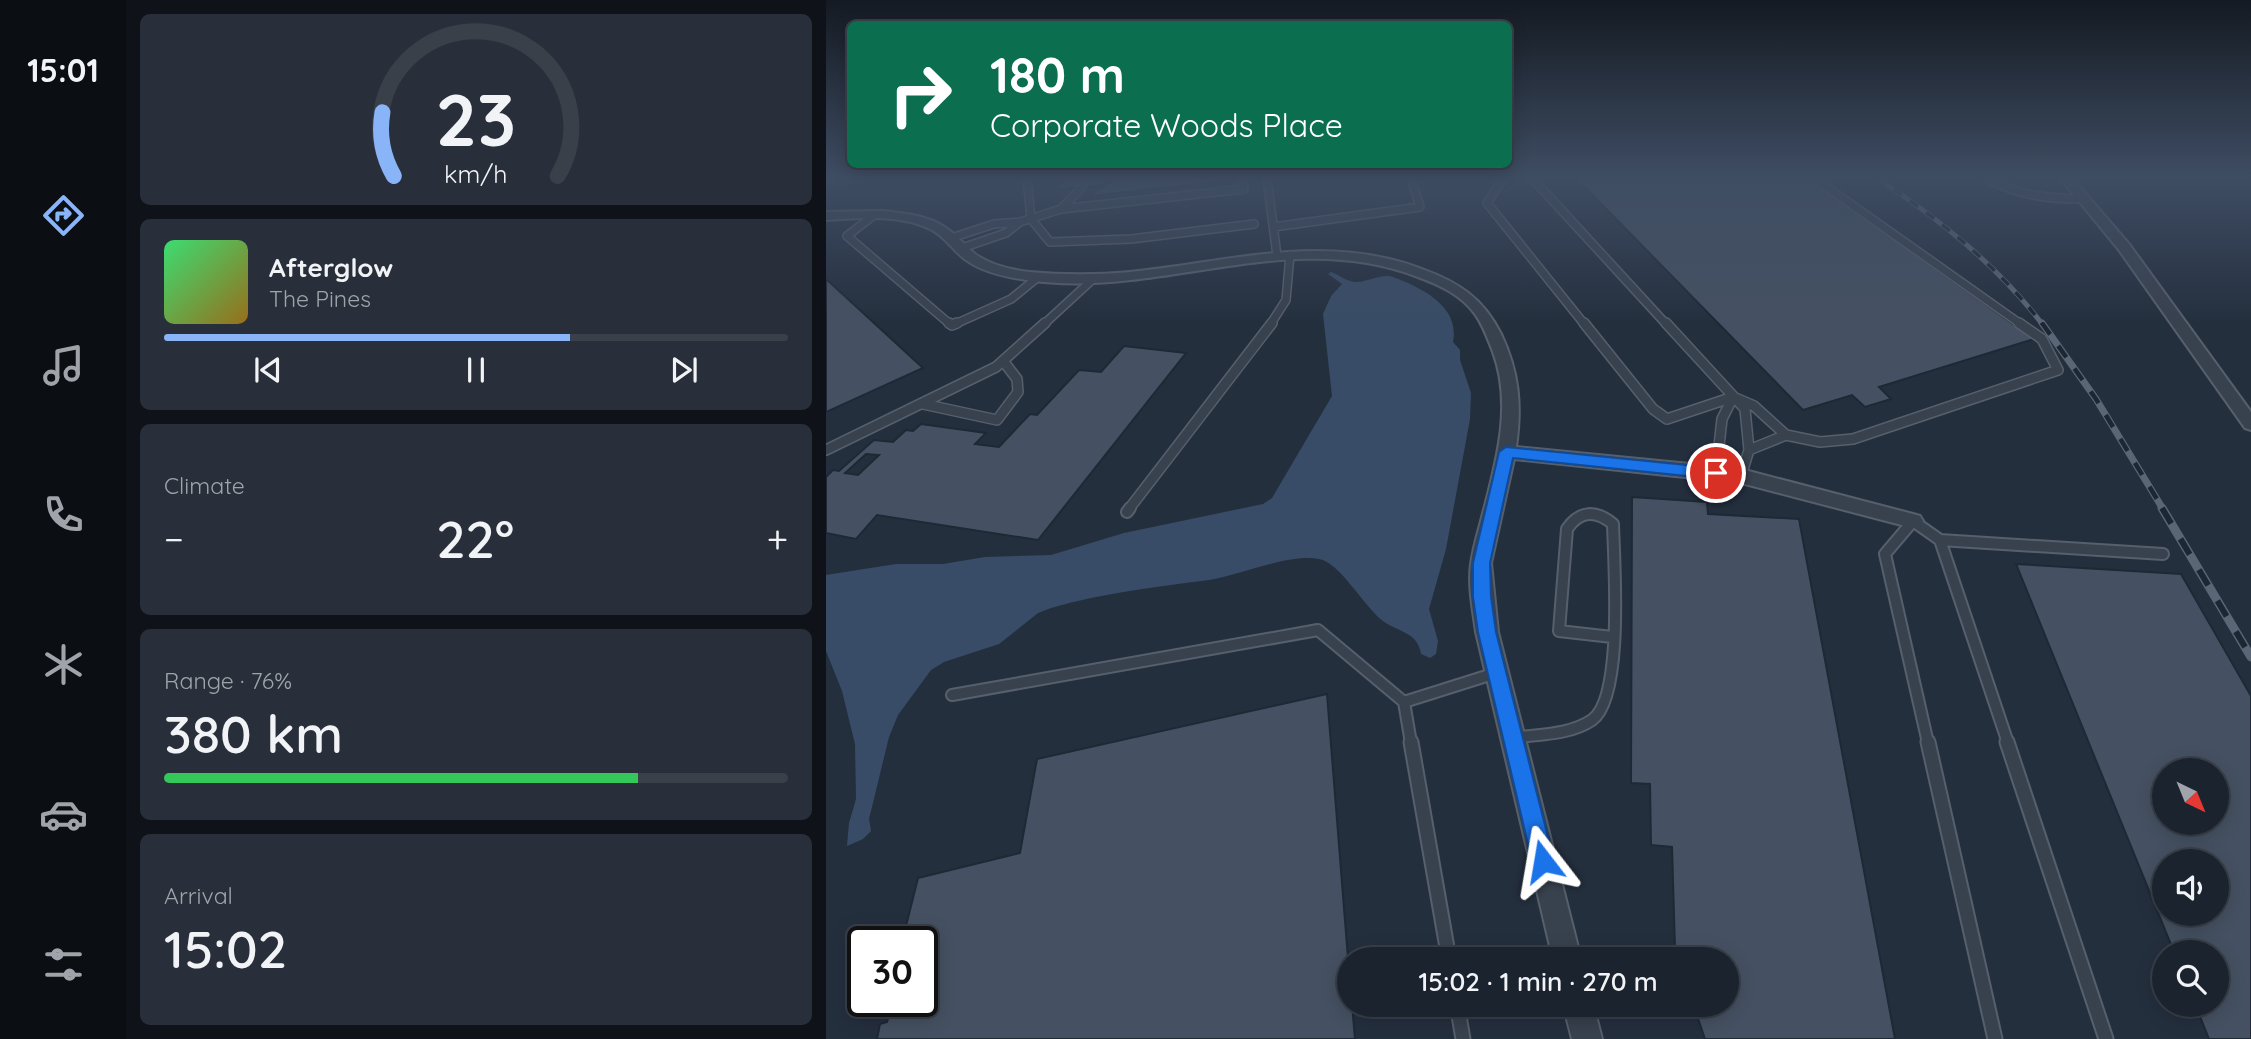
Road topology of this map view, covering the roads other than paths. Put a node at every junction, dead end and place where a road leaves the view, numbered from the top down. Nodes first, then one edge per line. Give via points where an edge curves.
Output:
1 (859, 226) edge
2 (934, 226) edge
3 (990, 226) edge
4 (1014, 226) edge
5 (1037, 226) edge
6 (1234, 226) edge
7 (1277, 226) edge
8 (1507, 226) edge
9 (1577, 226) edge
10 (1883, 226) edge
11 (2108, 226) edge
12 (1273, 227) joint
13 (956, 243) junction
14 (1284, 256) junction
15 (1038, 277) junction
16 (1093, 279) junction
17 (1004, 362) junction
18 (1733, 397) junction
19 (923, 403) junction
20 (2251, 424) edge
21 (1786, 435) junction
22 (826, 450) edge
23 (1749, 450) junction
24 (1506, 452) junction
25 (1716, 473) junction
26 (1741, 476) junction
27 (1127, 512) dead end
28 (1913, 521) junction
29 (1940, 540) junction
30 (2163, 554) dead end
31 (1612, 637) junction
32 (1497, 673) junction
33 (952, 695) dead end
34 (1404, 702) junction
35 (1513, 738) junction
36 (1447, 947) edge
37 (1564, 947) edge
38 (1459, 1017) edge
39 (1581, 1017) edge
40 (1463, 1039) edge
41 (1587, 1039) edge
42 (1995, 1039) edge
43 (2106, 1039) edge

1 - 15 lane via 847,236 952,325 1011,299
2 - 13 street
3 - 13 lane
4 - 13 lane via 1006,233
5 - 6 lane via 1050,243
7 - 12 lane
8 - 18 lane via 1653,409 1667,419
9 - 18 lane
10 - 21 lane via 2042,338 2058,370 1853,439 1808,442
11 - 20 street
12 - 14 lane
13 - 15 street via 972,258 996,269
14 - 16 street
14 - 24 street via 1348,254 1387,260 1424,271 1475,303 1508,374 1512,400
14 - 27 lane via 1289,299 1281,313
15 - 16 street
16 - 17 lane
17 - 19 lane
17 - 19 lane via 1020,386 1012,405 997,420
18 - 21 lane via 1754,406
18 - 23 lane via 1745,410
18 - 25 lane via 1722,419
19 - 22 lane
21 - 23 lane
23 - 26 lane
24 - 25 street
24 - 32 street via 1482,563 1484,609
25 - 26 street
26 - 28 street
28 - 29 lane
28 - 42 lane via 1885,554
29 - 30 lane
29 - 43 lane
31 - 31 lane via 1613,524 1602,514 1589,511 1574,516 1567,529 1559,631
31 - 35 lane via 1612,683 1602,712 1580,726
32 - 34 lane
32 - 35 street
33 - 34 lane via 1318,630
34 - 36 lane
35 - 37 street
38 - 40 lane
39 - 41 street

